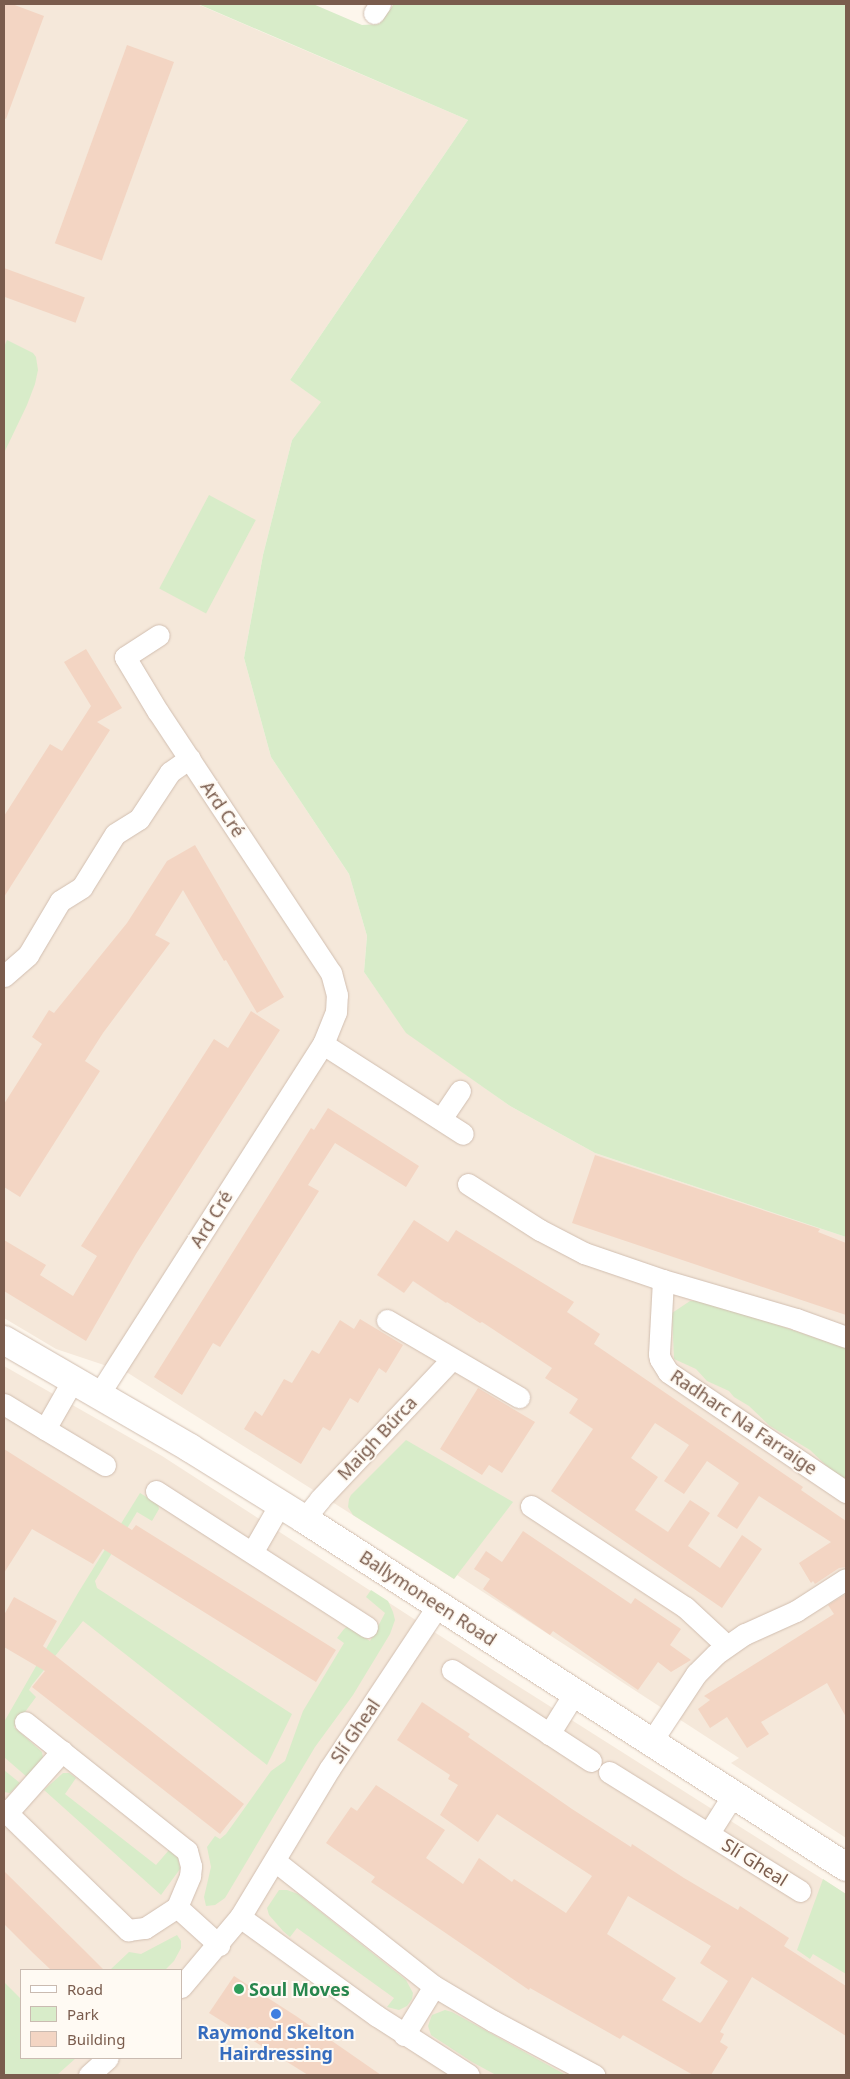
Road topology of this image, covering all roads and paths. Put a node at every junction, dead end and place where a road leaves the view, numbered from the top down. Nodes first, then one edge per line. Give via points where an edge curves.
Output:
1 (159, 635) dead end
2 (190, 758) junction
3 (4, 976) edge
4 (322, 1044) junction
5 (460, 1091) dead end
6 (441, 1119) junction
7 (463, 1134) dead end
8 (468, 1184) dead end
9 (663, 1280) junction
10 (387, 1320) dead end
11 (846, 1337) edge
12 (4, 1340) edge
13 (452, 1359) junction
14 (73, 1380) junction
15 (99, 1394) junction
16 (519, 1397) dead end
17 (4, 1404) edge
18 (45, 1429) junction
19 (105, 1465) dead end
20 (156, 1491) dead end
21 (846, 1492) edge
22 (280, 1504) junction
23 (531, 1506) dead end
24 (304, 1519) junction
25 (253, 1551) junction
26 (846, 1579) edge
27 (439, 1604) junction
28 (367, 1627) dead end
29 (727, 1646) junction
30 (452, 1670) dead end
31 (576, 1692) junction
32 (25, 1722) dead end
33 (549, 1734) junction
34 (652, 1742) junction
35 (62, 1751) junction
36 (733, 1795) junction
37 (5, 1812) edge
38 (709, 1833) junction
39 (275, 1861) junction
40 (846, 1867) edge
41 (800, 1891) dead end
42 (177, 1907) junction
43 (240, 1917) junction
44 (219, 1945) junction
45 (182, 1986) edge
46 (434, 1986) junction
47 (404, 2034) junction
48 (107, 2059) edge
49 (90, 2075) edge
50 (469, 2075) edge
51 (594, 2075) edge

1 - 2 street, Ard Cré via 125,657
2 - 3 street via 170,772 139,820 115,834 82,887 60,902 28,955
2 - 4 street, Ard Cré via 331,973 337,995 336,1012
4 - 6 street
4 - 15 street, Ard Cré
5 - 6 street
6 - 7 street
8 - 9 street via 572,1247
9 - 11 street
9 - 21 street, Radharc Na Farraige via 659,1354 668,1372
10 - 13 street
12 - 14 street, Ballymoneen Road
13 - 16 street
13 - 24 street, Maigh Búrca
14 - 15 street, Ballymoneen Road
14 - 18 street
15 - 22 street, Ballymoneen Road
17 - 18 street
18 - 19 street
20 - 25 street
22 - 24 street, Ballymoneen Road
22 - 25 street
23 - 29 street via 685,1607
24 - 27 street, Ballymoneen Road
25 - 28 street
26 - 29 street via 796,1611 761,1625
27 - 31 street, Ballymoneen Road
27 - 39 street, Slí Gheal via 330,1768
29 - 34 street via 696,1674
30 - 33 street, Slí Gheal
31 - 33 street
31 - 34 street, Ballymoneen Road
32 - 35 street
33 - 38 street, Slí Gheal
34 - 36 street, Ballymoneen Road
35 - 37 street
35 - 42 street via 187,1851 190,1876
36 - 38 street, Slí Gheal
36 - 40 street, Ballymoneen Road
37 - 42 street via 128,1930 146,1928
38 - 41 street, Slí Gheal
39 - 43 street, Slí Gheal
39 - 46 street
42 - 44 street
43 - 44 street, Slí Gheal
43 - 47 street
44 - 45 street, Slí Gheal
46 - 47 street
46 - 51 street
47 - 50 street
48 - 49 street

